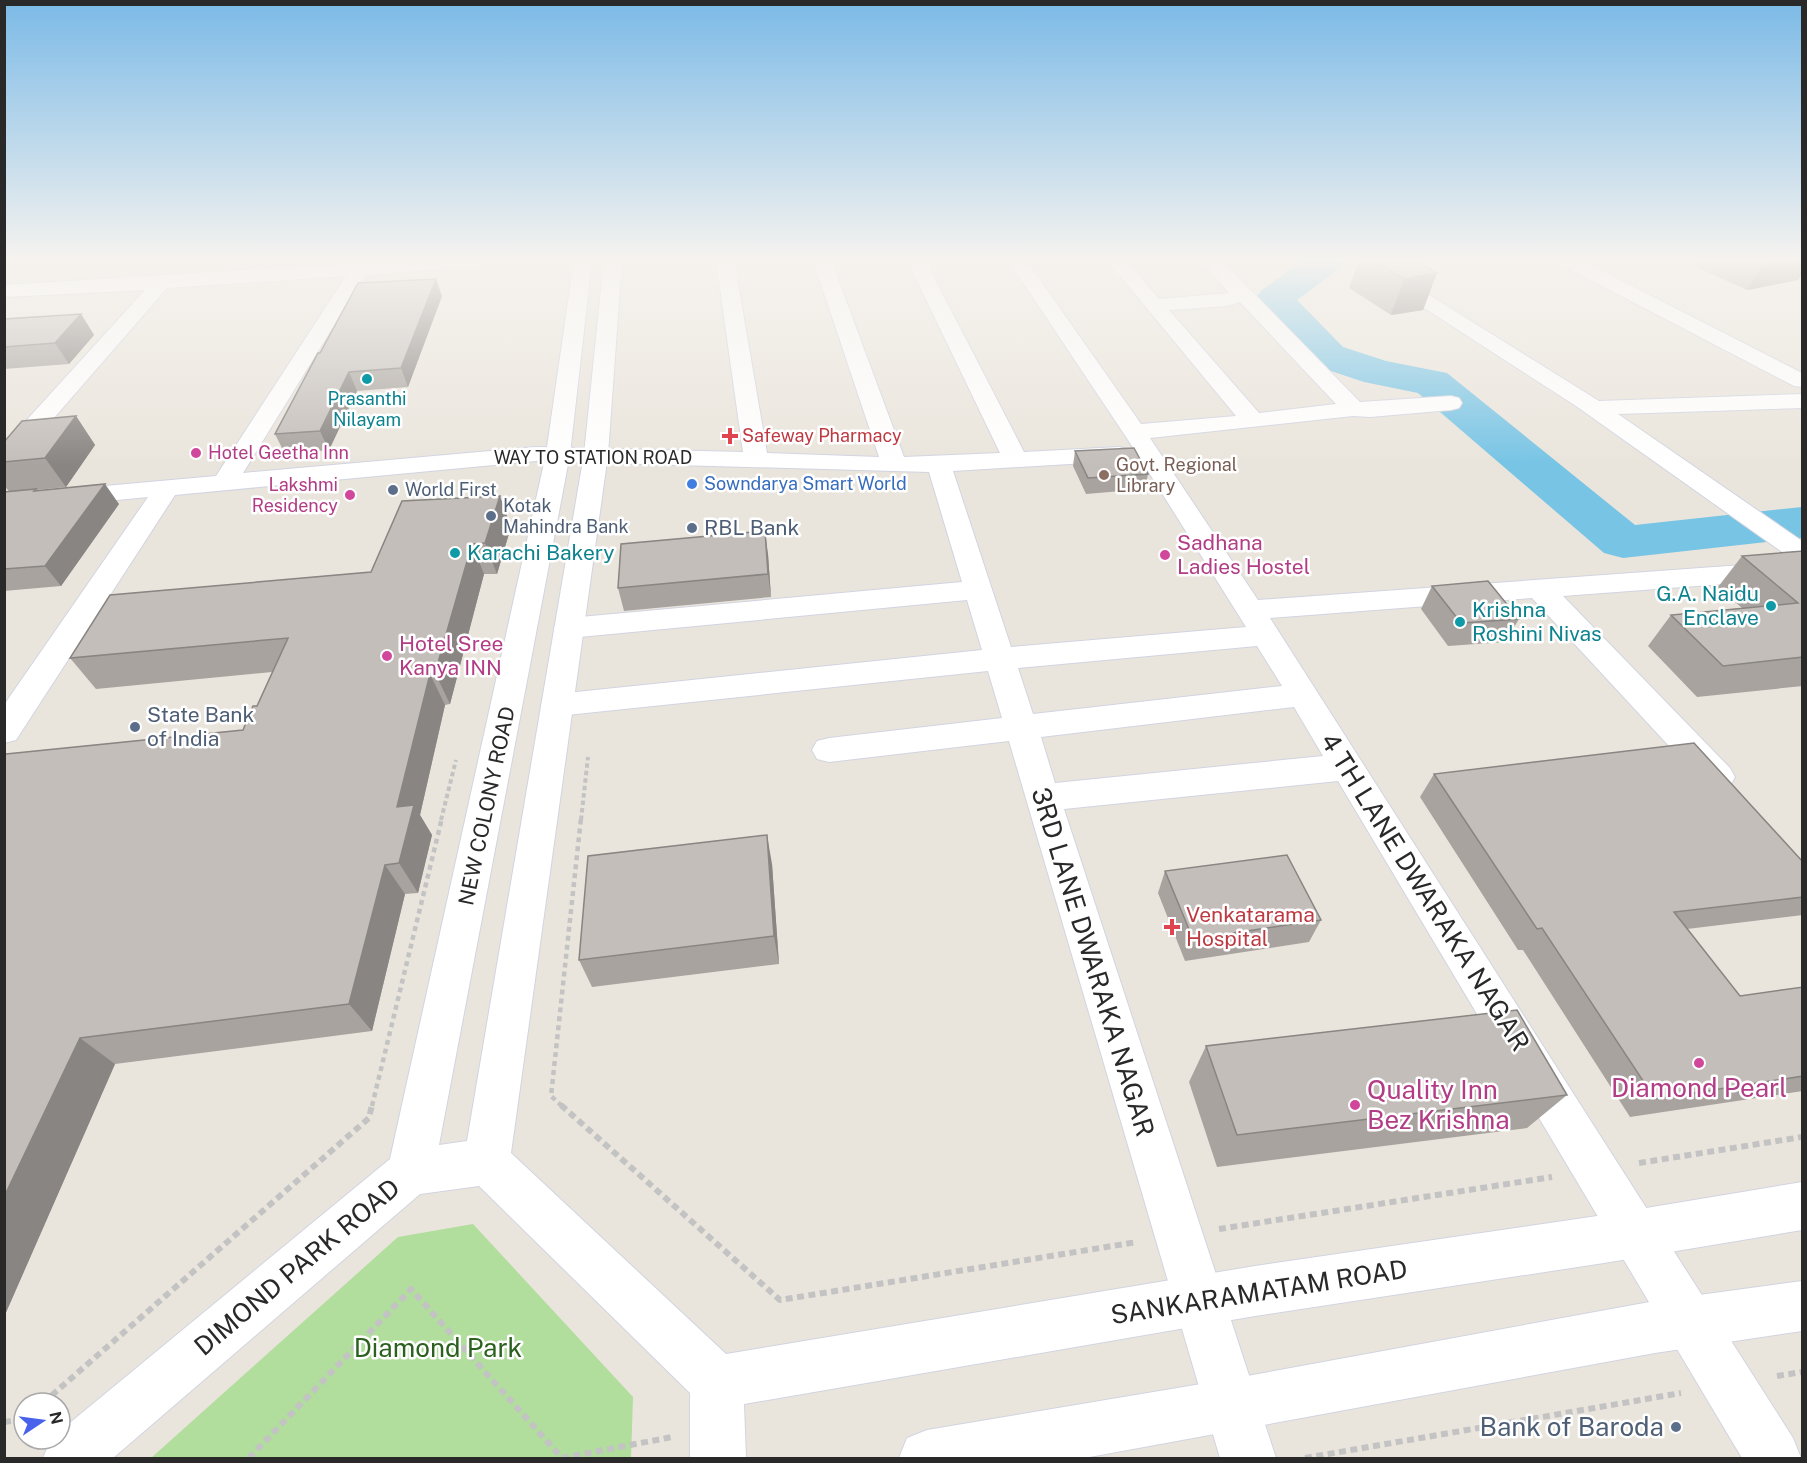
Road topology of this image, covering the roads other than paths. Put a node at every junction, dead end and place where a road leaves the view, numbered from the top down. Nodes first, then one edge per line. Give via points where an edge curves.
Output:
1 (121, 328) edge
2 (322, 328) edge
3 (574, 328) edge
4 (607, 328) edge
5 (736, 328) edge
6 (846, 328) edge
7 (950, 328) edge
8 (1064, 328) edge
9 (1174, 328) edge
10 (1274, 328) edge
11 (1473, 328) edge
12 (1700, 328) edge
13 (1803, 381) edge
14 (1803, 401) edge
15 (1451, 404) dead end
16 (1596, 408) junction
17 (1353, 409) junction
18 (1253, 422) junction
19 (1141, 442) junction
20 (558, 454) junction
21 (596, 454) junction
22 (4, 460) edge
23 (756, 460) junction
24 (1016, 460) junction
25 (939, 464) junction
26 (894, 465) junction
27 (225, 482) junction
28 (166, 488) junction
29 (4, 503) edge
30 (1803, 553) edge
31 (1803, 569) edge
32 (1540, 589) junction
33 (978, 590) junction
34 (1258, 622) junction
35 (569, 628) junction
36 (999, 659) junction
37 (1303, 695) junction
38 (557, 705) junction
39 (1020, 726) junction
40 (4, 731) edge
41 (829, 750) dead end
42 (1347, 766) junction
43 (1737, 796) edge
44 (1042, 798) junction
45 (487, 1162) junction
46 (410, 1172) junction
47 (1803, 1206) edge
48 (1635, 1233) junction
49 (1199, 1301) junction
50 (1803, 1306) edge
51 (1690, 1323) junction
52 (717, 1382) junction
53 (1231, 1406) junction
54 (71, 1458) edge
55 (718, 1458) edge
56 (927, 1458) edge
57 (1248, 1458) edge
58 (1773, 1458) edge

1 - 22 street
2 - 27 street
3 - 20 street, NEW COLONY ROAD
4 - 21 street
5 - 23 street
6 - 26 street
7 - 24 street
8 - 19 street, 4 TH LANE DWARAKA NAGAR
9 - 18 street
10 - 17 street
11 - 16 street
12 - 13 street
14 - 16 street
15 - 17 street, WAY TO STATION ROAD
16 - 30 street
17 - 18 street, WAY TO STATION ROAD
18 - 19 street, WAY TO STATION ROAD
19 - 24 street, WAY TO STATION ROAD
19 - 34 street, 4 TH LANE DWARAKA NAGAR
20 - 21 street, WAY TO STATION ROAD
20 - 27 street, WAY TO STATION ROAD
20 - 46 street, NEW COLONY ROAD
21 - 23 street, WAY TO STATION ROAD
21 - 35 street
23 - 26 street, WAY TO STATION ROAD
24 - 25 street, WAY TO STATION ROAD
25 - 26 street, WAY TO STATION ROAD
25 - 33 street, 3RD LANE DWARAKA NAGAR
27 - 28 street, WAY TO STATION ROAD
28 - 29 street, WAY TO STATION ROAD
28 - 40 street
31 - 32 street
32 - 34 street
32 - 43 street
33 - 35 street
33 - 36 street, 3RD LANE DWARAKA NAGAR
34 - 36 street
34 - 37 street, 4 TH LANE DWARAKA NAGAR
35 - 38 street
36 - 38 street
36 - 39 street, 3RD LANE DWARAKA NAGAR
37 - 39 street
37 - 42 street, 4 TH LANE DWARAKA NAGAR
38 - 45 street
39 - 41 street
39 - 44 street, 3RD LANE DWARAKA NAGAR
42 - 44 street
42 - 48 street, 4 TH LANE DWARAKA NAGAR
44 - 49 street, 3RD LANE DWARAKA NAGAR
45 - 46 street, DIMOND PARK ROAD
45 - 52 street
46 - 54 street, DIMOND PARK ROAD
47 - 48 street, SANKARAMATAM ROAD
48 - 49 street, SANKARAMATAM ROAD
48 - 51 street, 4 TH LANE DWARAKA NAGAR
49 - 52 street, SANKARAMATAM ROAD
49 - 53 street, 3RD LANE DWARAKA NAGAR
50 - 51 street
51 - 53 street
51 - 58 street, 4 TH LANE DWARAKA NAGAR
52 - 55 street
53 - 56 street
53 - 57 street, 3RD LANE DWARAKA NAGAR

